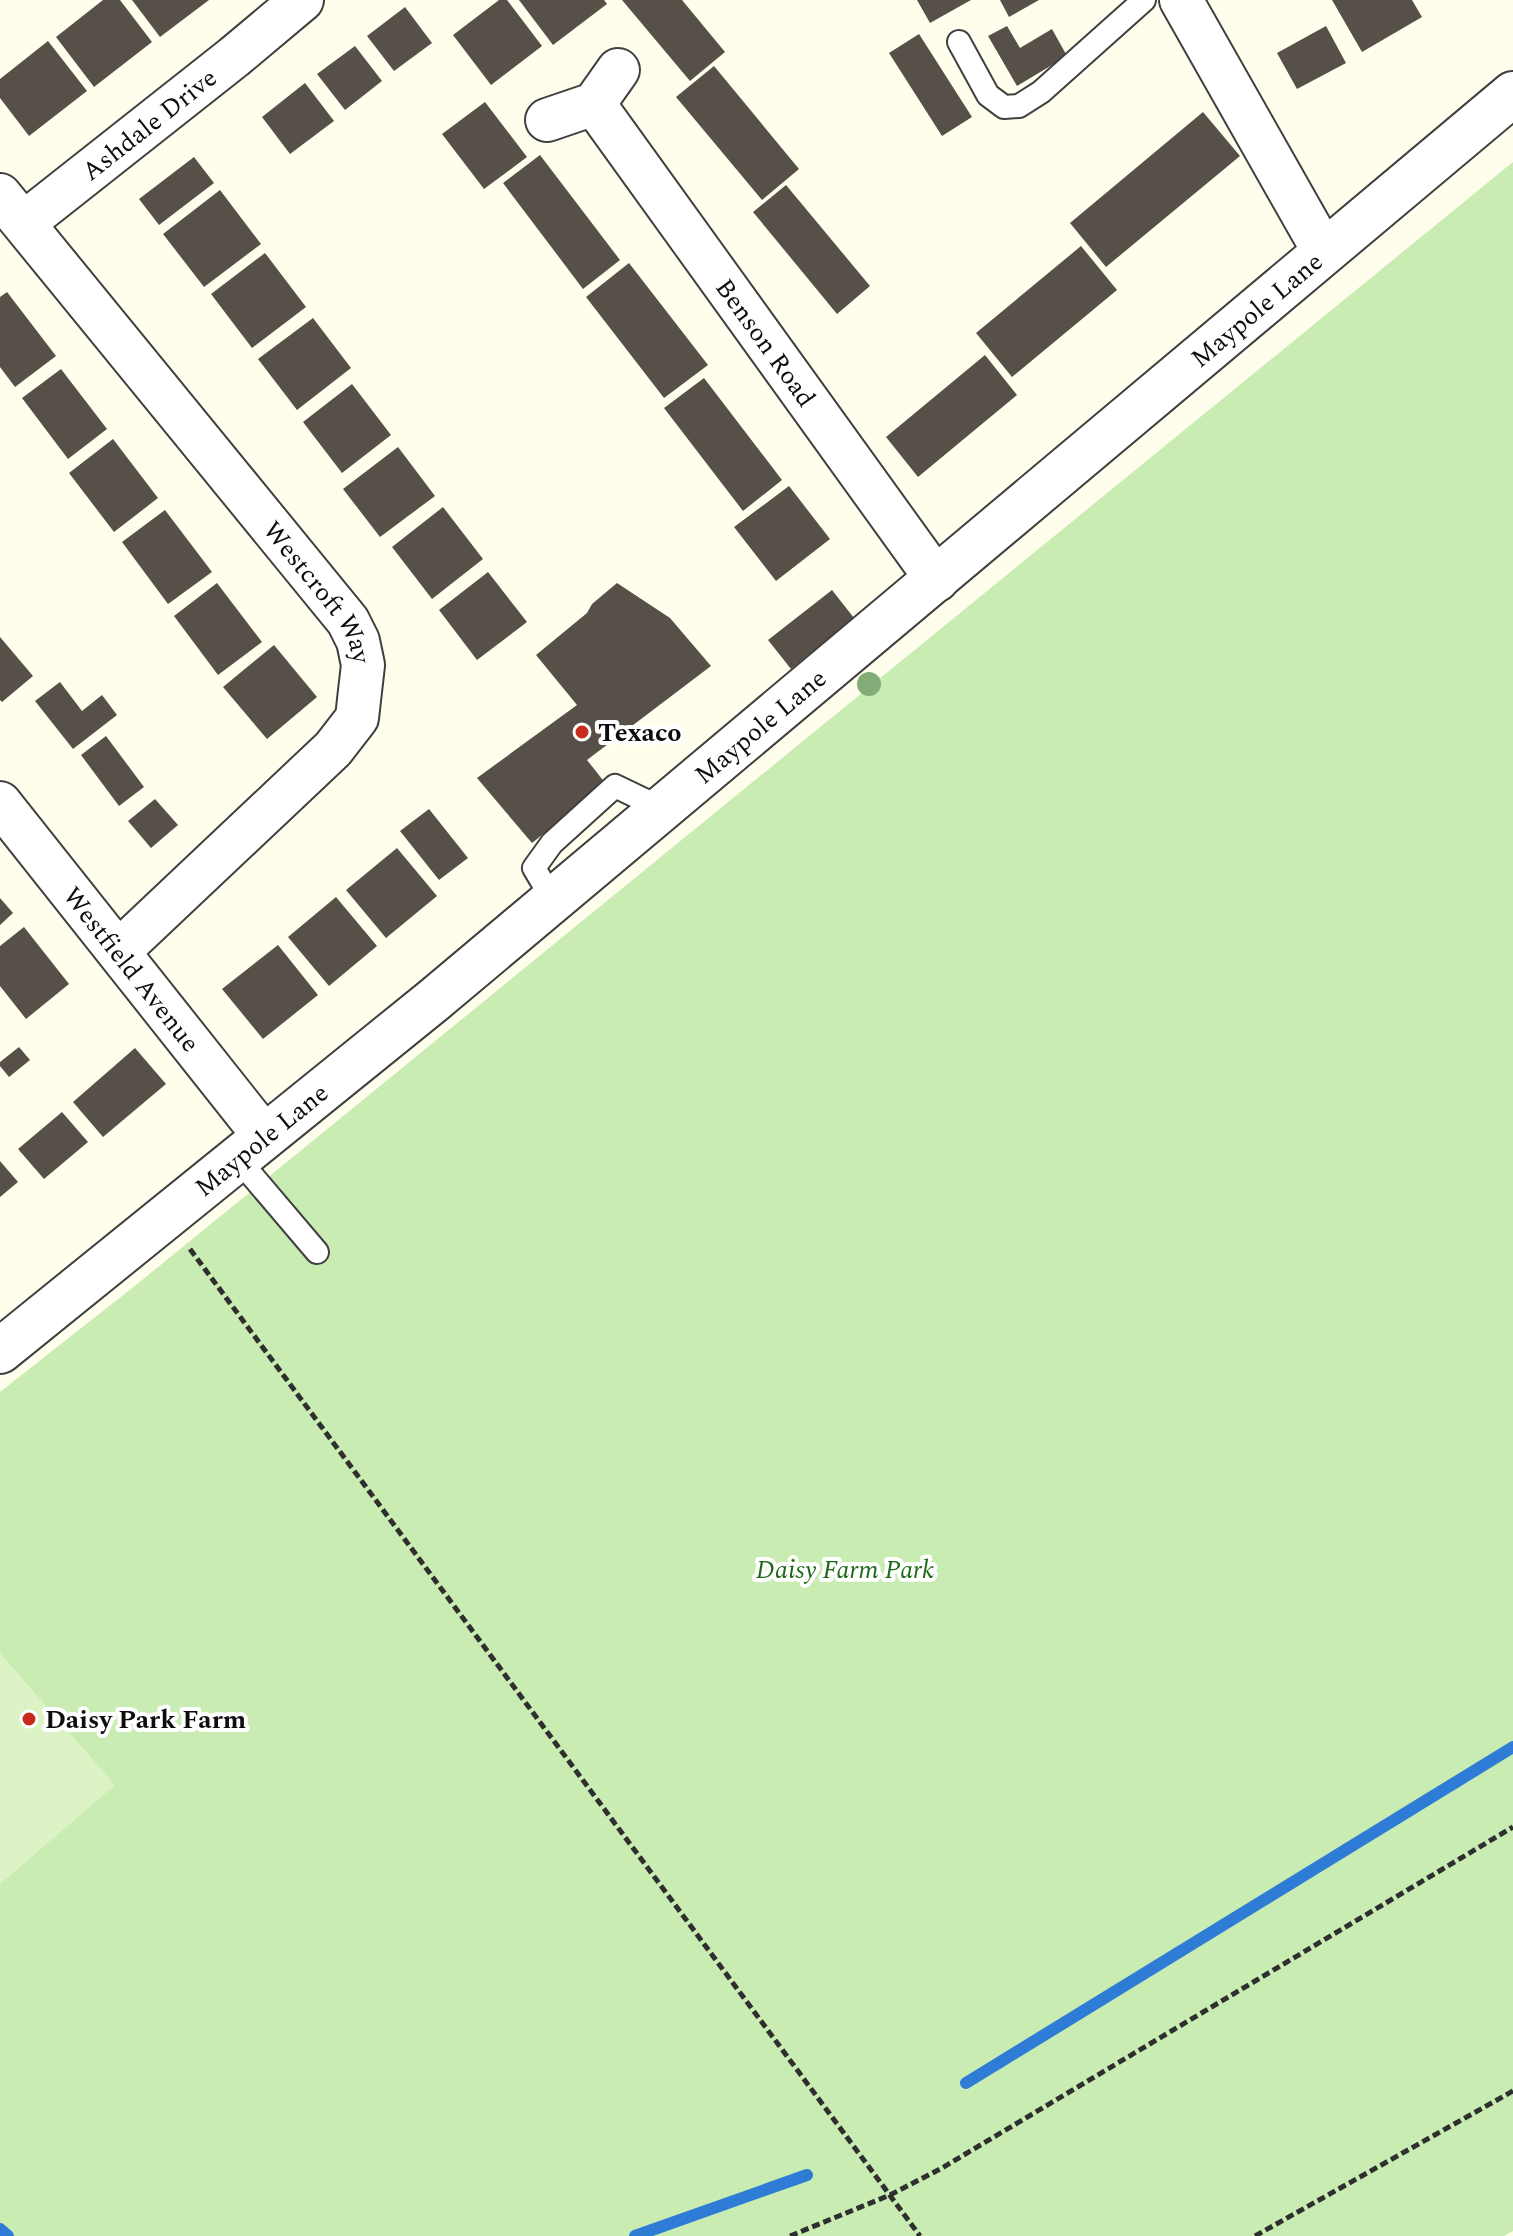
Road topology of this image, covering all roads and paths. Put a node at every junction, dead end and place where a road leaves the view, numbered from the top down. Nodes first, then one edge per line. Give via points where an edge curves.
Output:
1 (302, 0) edge
2 (1144, 0) edge
3 (1181, 0) edge
4 (959, 42) dead end
5 (618, 70) dead end
6 (1513, 94) edge
7 (594, 104) junction
8 (547, 120) dead end
9 (12, 209) edge
10 (1324, 252) junction
11 (937, 580) junction
12 (0, 803) edge
13 (119, 951) junction
14 (251, 1148) junction
15 (166, 1217) junction
16 (317, 1252) dead end
17 (0, 1351) edge
18 (1513, 1827) edge
19 (1513, 2091) edge
20 (890, 2195) junction
21 (790, 2236) edge
22 (920, 2236) edge
23 (1255, 2236) edge

1 - 9 street, Ashdale Drive
2 - 4 lane via 1063,74 1019,106 1004,107 988,95
3 - 10 street
5 - 7 street
6 - 10 street, Maypole Lane
7 - 8 street
7 - 11 street, Benson Road
9 - 13 street, Westcroft Way via 348,621 363,665 357,718 333,749
10 - 11 street, Maypole Lane
11 - 14 street, Maypole Lane
12 - 13 street, Westfield Avenue
13 - 14 street, Westfield Avenue
14 - 15 street, Maypole Lane
14 - 16 lane
15 - 17 street, Maypole Lane
15 - 20 path
18 - 20 path
19 - 23 path
20 - 21 path
20 - 22 path

